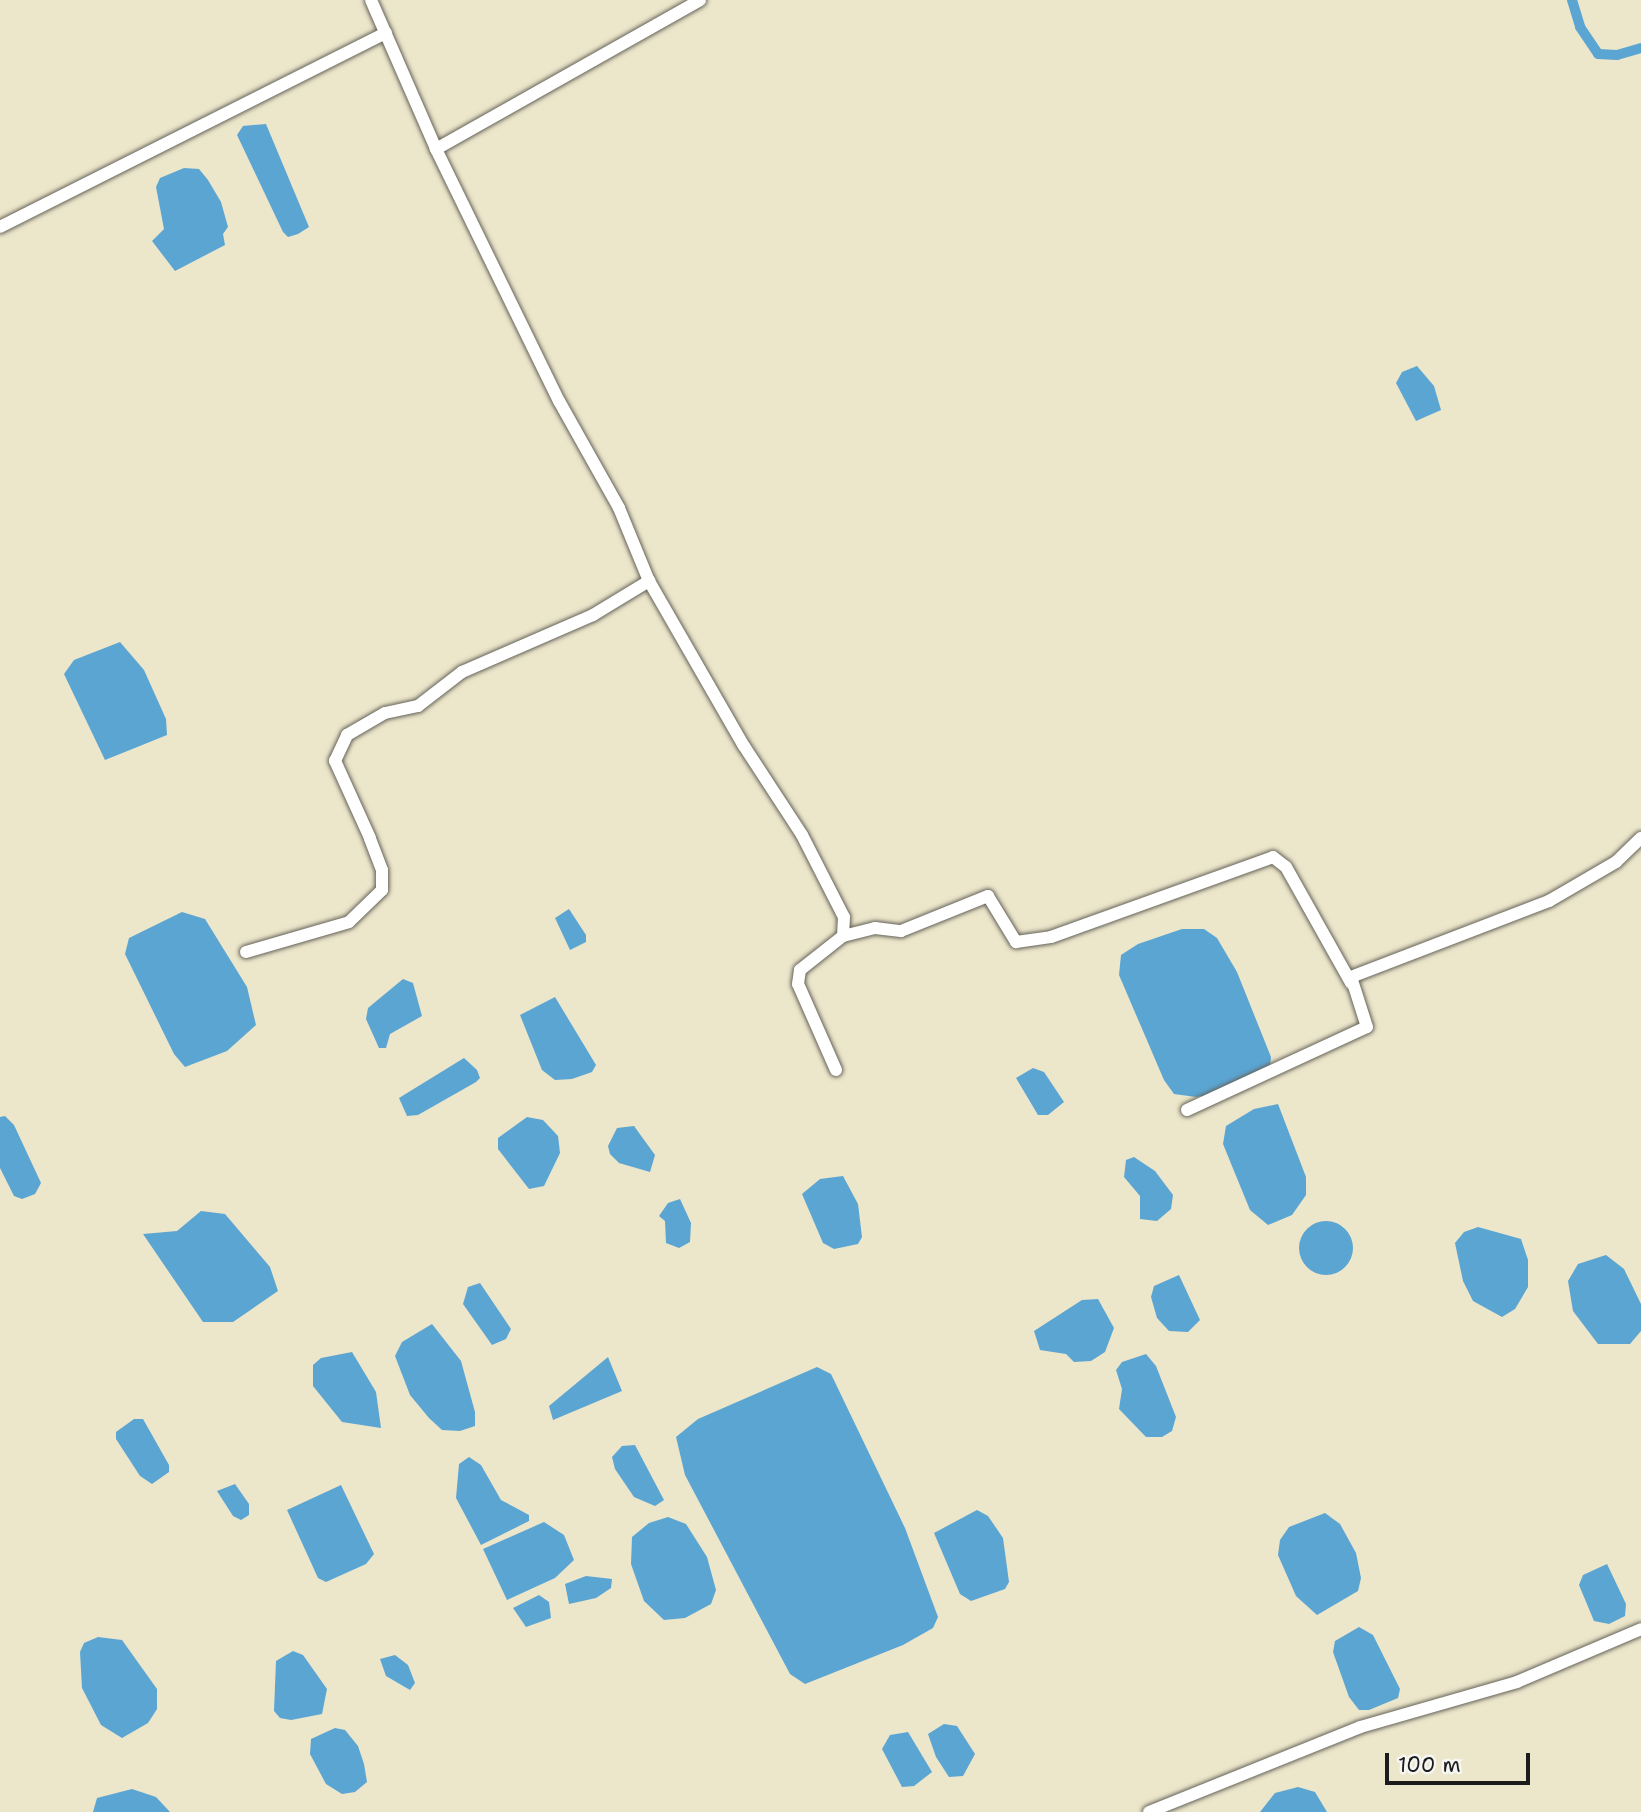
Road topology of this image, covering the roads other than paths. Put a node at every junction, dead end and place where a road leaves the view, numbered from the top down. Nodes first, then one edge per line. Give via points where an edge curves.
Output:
1 (371, 0) edge
2 (700, 0) edge
3 (386, 33) junction
4 (436, 149) junction
5 (0, 226) edge
6 (649, 581) junction
7 (1641, 838) edge
8 (843, 936) junction
9 (246, 952) dead end
10 (1351, 983) junction
11 (836, 1070) dead end
12 (1187, 1110) dead end
13 (1641, 1629) edge
14 (1149, 1812) edge

1 - 3 street
2 - 4 street
3 - 4 street
3 - 5 street
4 - 6 street via 559,401 619,508
6 - 8 street via 744,746 802,835 844,917
6 - 9 street via 593,615 462,672 418,706 385,713 347,735 335,761 382,870 382,890 349,922
7 - 10 street via 1616,862 1549,901 1370,968 1351,977
8 - 10 street via 875,928 901,931 988,896 1016,942 1051,937 1273,857 1286,867
8 - 11 street via 800,970 798,984
10 - 12 street via 1367,1027
13 - 14 street via 1517,1682 1360,1727

